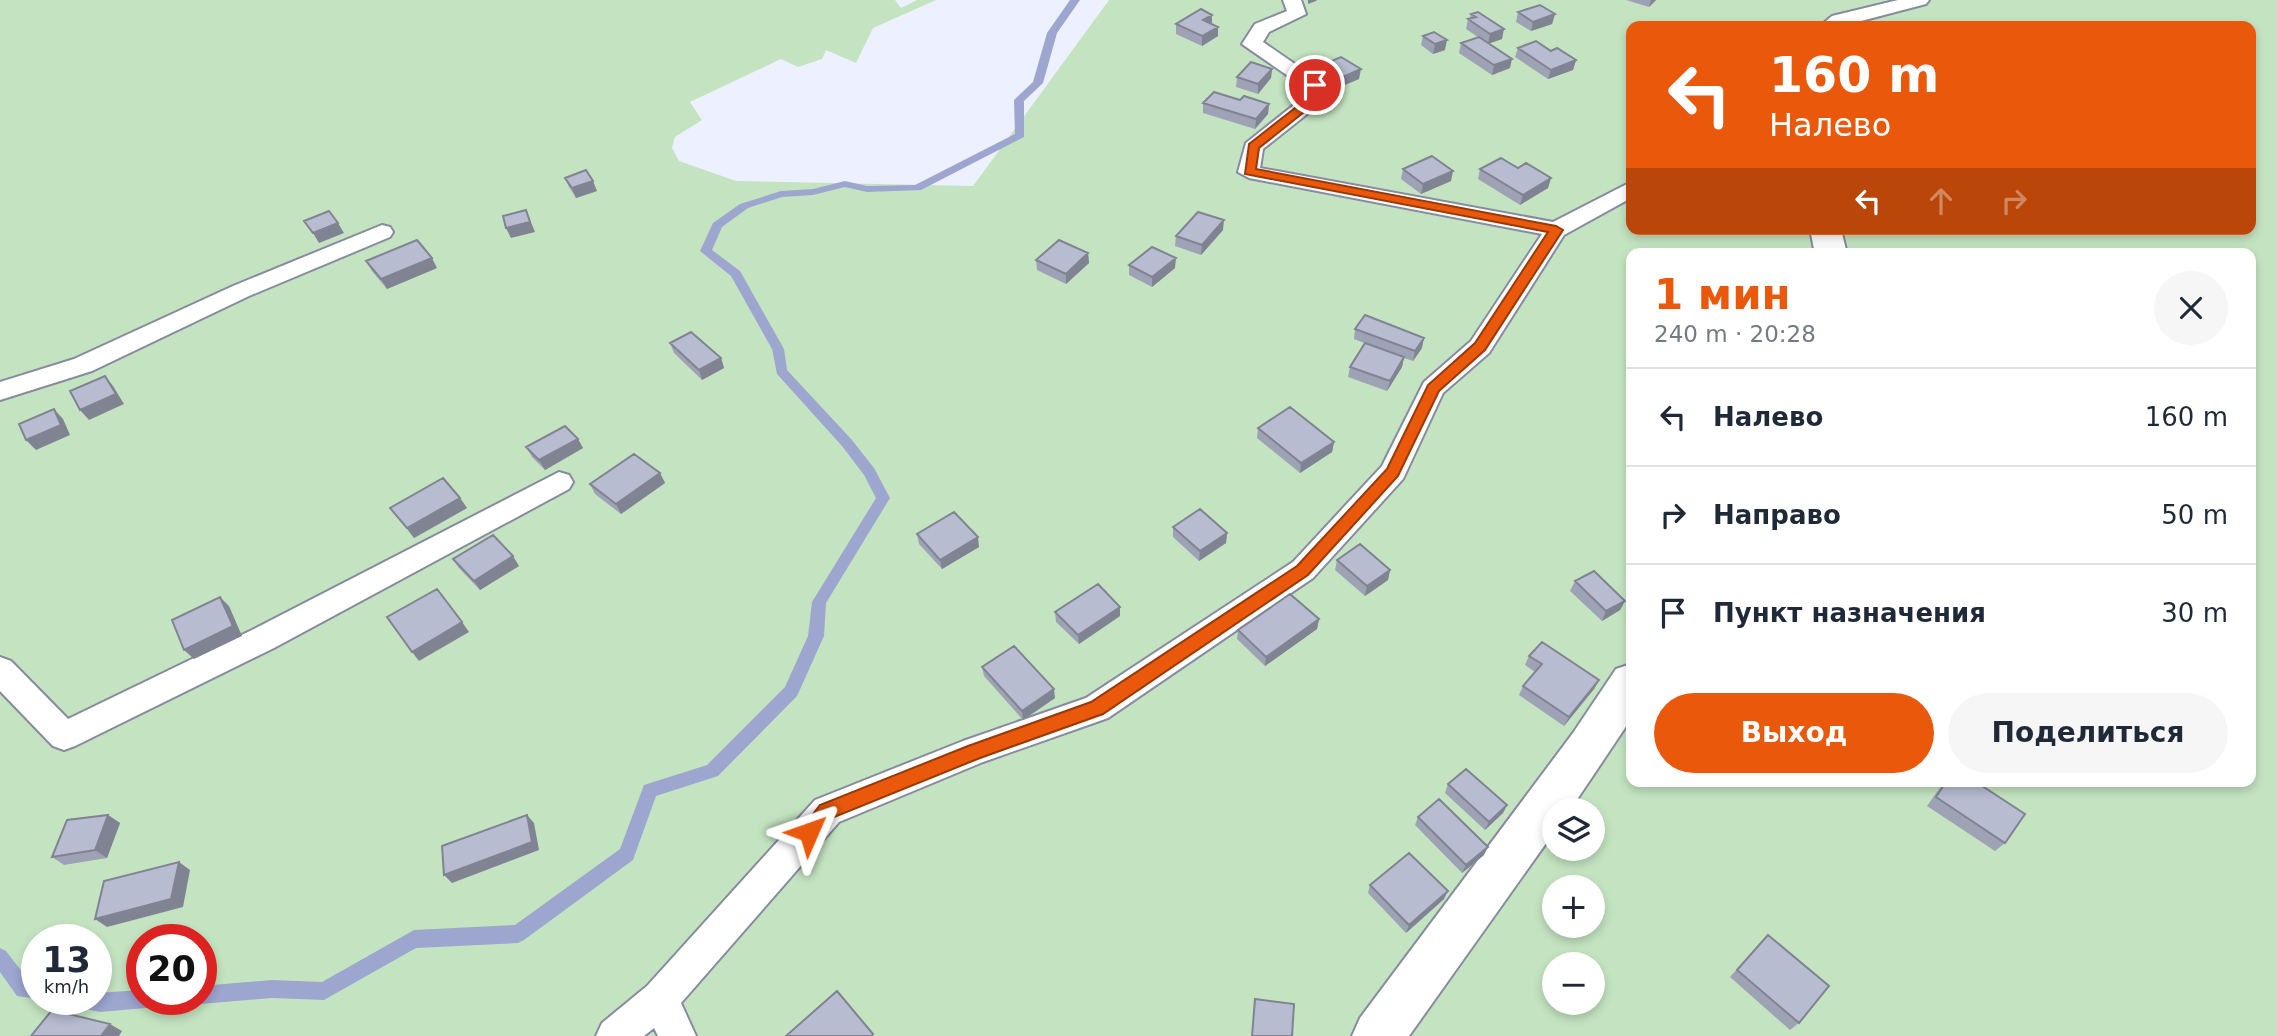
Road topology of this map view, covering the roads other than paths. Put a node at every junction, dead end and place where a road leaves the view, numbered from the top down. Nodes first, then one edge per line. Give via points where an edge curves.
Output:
1 (1292, 0) edge
2 (1920, 0) edge
3 (1837, 21) edge
4 (1626, 193) edge
5 (1556, 230) junction
6 (382, 232) dead end
7 (0, 391) edge
8 (559, 482) dead end
9 (0, 670) edge
10 (1626, 690) edge
11 (660, 999) junction
12 (615, 1036) edge
13 (677, 1036) edge
14 (1378, 1036) edge

1 - 5 lane via 1297,14 1262,27 1252,44 1315,85 1309,103 1254,147 1249,172
2 - 3 lane
4 - 5 lane
5 - 11 lane via 1480,347 1433,388 1393,472 1303,570 1097,708 974,751 827,811
6 - 7 lane via 83,365
8 - 9 lane via 263,639 64,736
10 - 14 street
11 - 12 lane
11 - 13 lane

